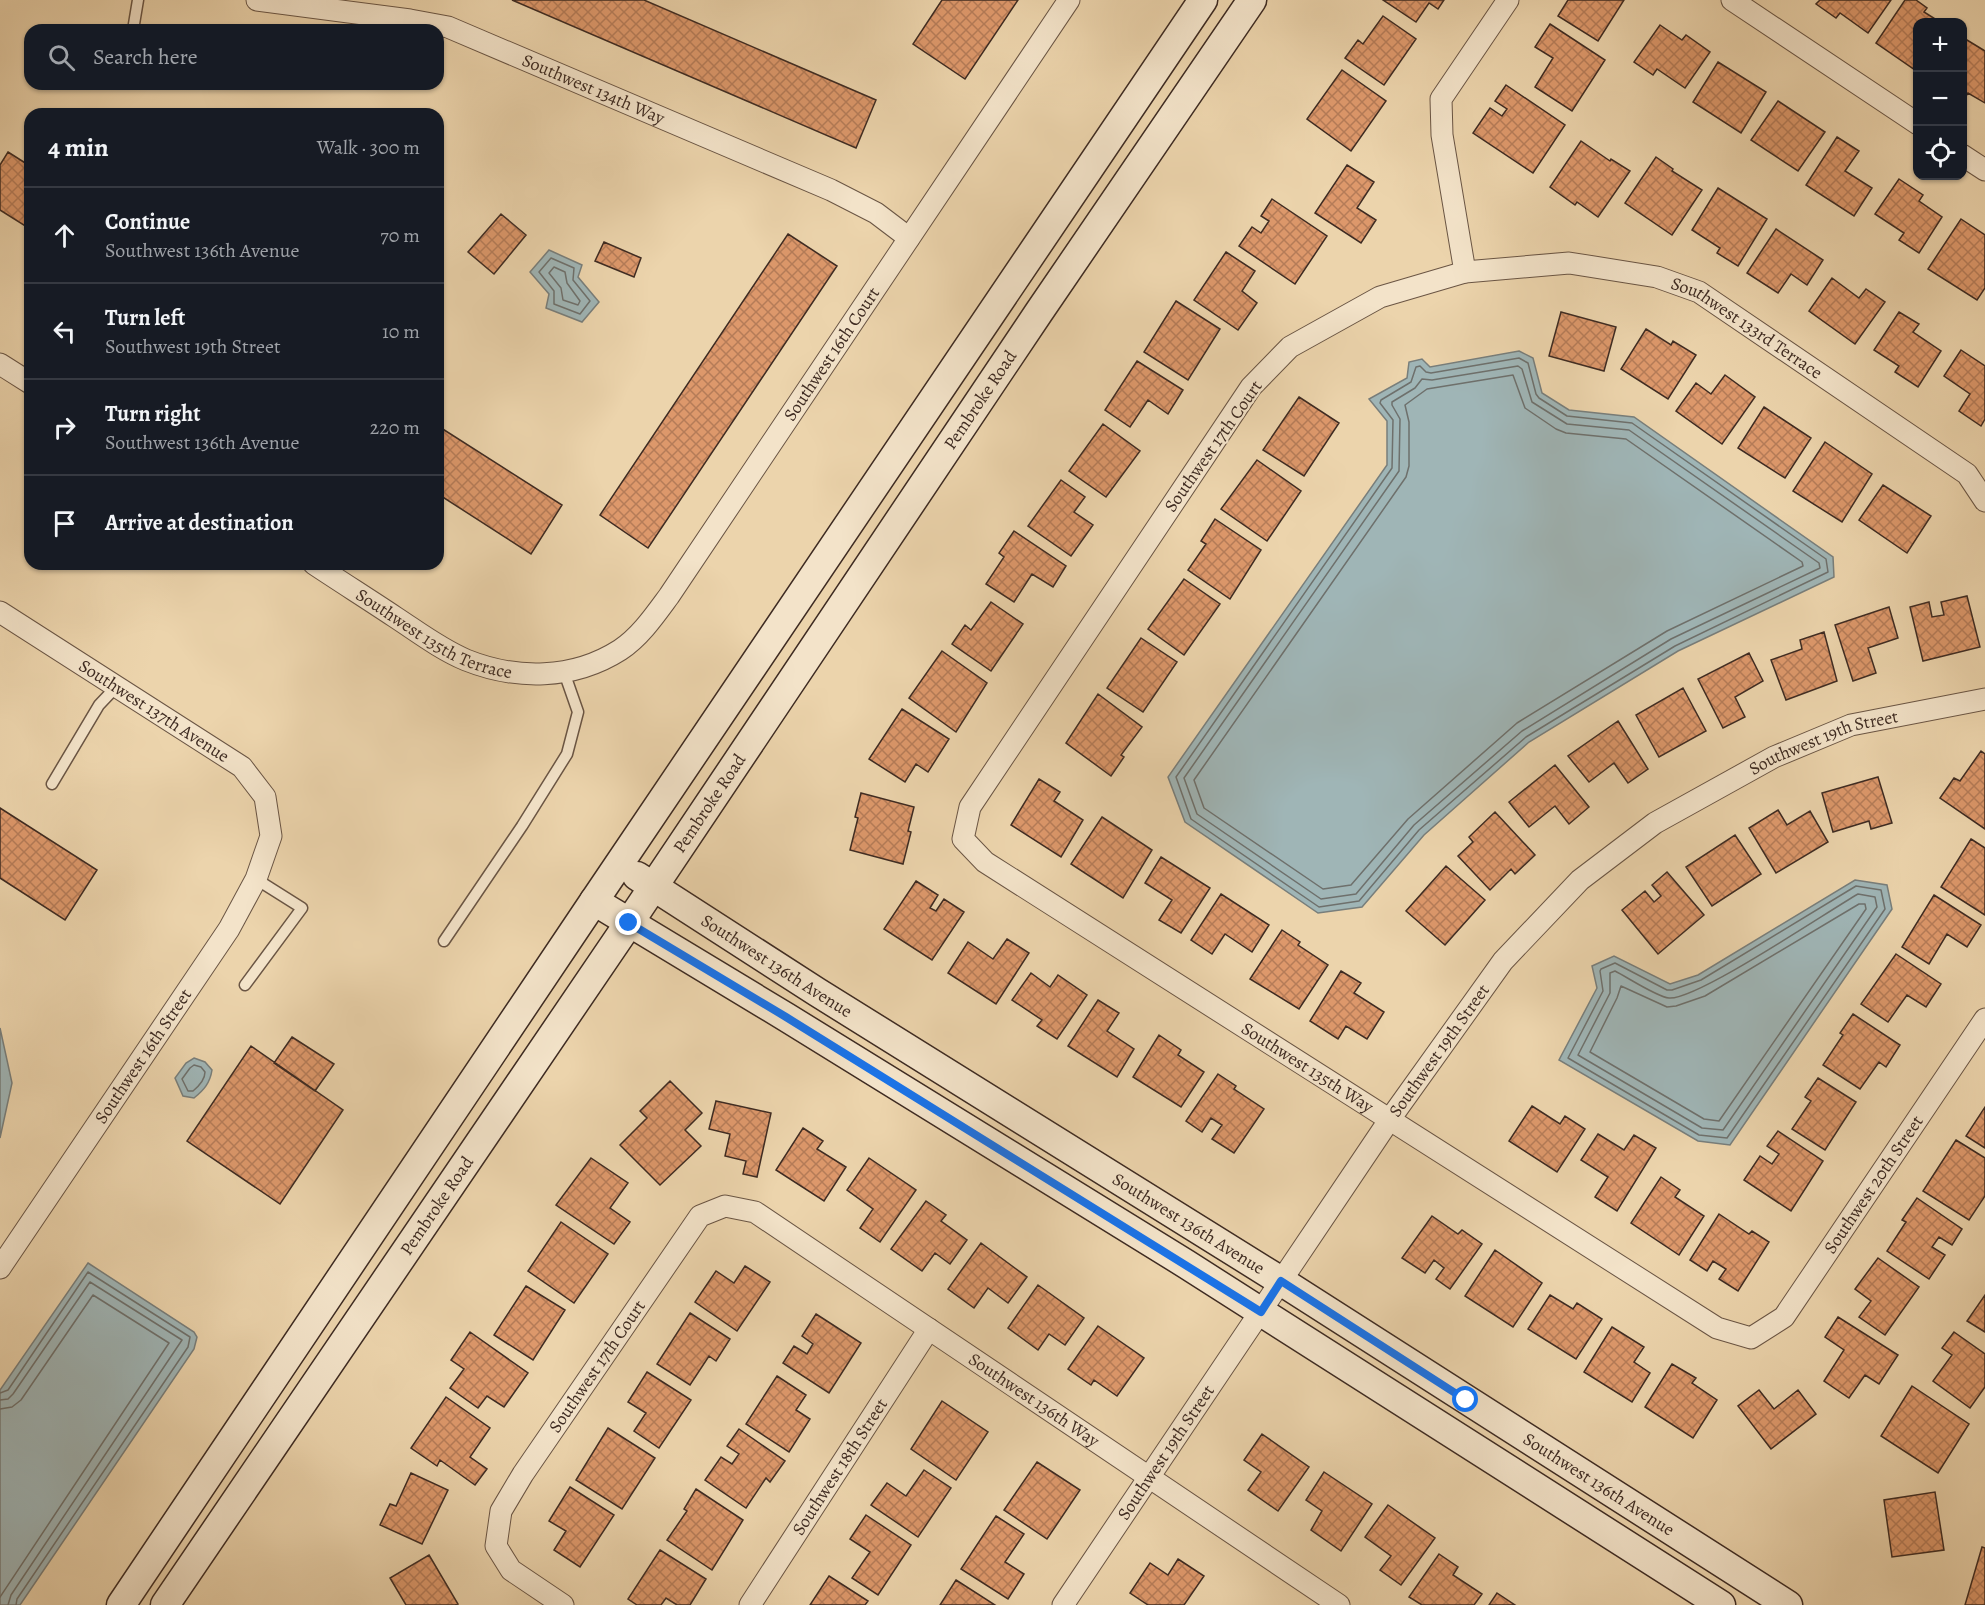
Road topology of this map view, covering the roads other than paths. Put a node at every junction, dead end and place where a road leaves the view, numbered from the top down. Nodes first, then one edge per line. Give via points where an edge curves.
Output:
1 (138, 0) edge
2 (257, 0) edge
3 (1069, 0) edge
4 (1203, 0) edge
5 (1252, 0) edge
6 (1508, 0) edge
7 (1732, 0) edge
8 (134, 24) edge
9 (432, 24) edge
10 (444, 26) edge
11 (1913, 121) edge
12 (1967, 157) edge
13 (1985, 170) edge
14 (909, 238) junction
15 (1465, 272) junction
16 (0, 364) edge
17 (24, 379) edge
18 (1985, 501) edge
19 (323, 570) edge
20 (0, 612) edge
21 (564, 672) junction
22 (117, 686) junction
23 (1985, 699) edge
24 (52, 784) dead end
25 (271, 836) joint
26 (963, 839) joint
27 (619, 864) junction
28 (256, 879) junction
29 (653, 886) junction
30 (594, 900) junction
31 (629, 923) junction
32 (444, 941) dead end
33 (245, 985) dead end
34 (1985, 1018) edge
35 (1390, 1119) junction
36 (725, 1206) joint
37 (0, 1268) edge
38 (1281, 1281) junction
39 (1261, 1312) junction
40 (929, 1329) junction
41 (1751, 1338) joint
42 (1149, 1477) junction
43 (121, 1605) edge
44 (165, 1605) edge
45 (563, 1605) edge
46 (750, 1605) edge
47 (1063, 1605) edge
48 (1338, 1605) edge
49 (1721, 1605) edge
50 (1788, 1605) edge

1 - 8 lane
2 - 9 street, Southwest 134th Way
3 - 14 street, Southwest 16th Court
4 - 27 main road
5 - 29 main road, Pembroke Road
6 - 15 street via 1441,99 1442,135
7 - 11 street
10 - 14 street, Southwest 134th Way via 831,190 876,213
12 - 13 street
14 - 21 street, Southwest 16th Court via 655,617 621,650
15 - 18 street, Southwest 133rd Terrace via 1569,263 1657,278 1699,292 1966,474
15 - 26 street, Southwest 17th Court via 1380,297 1290,347 1251,387 970,807
16 - 17 street
19 - 21 street, Southwest 135th Terrace via 465,659 513,673
20 - 22 street, Southwest 137th Avenue
21 - 32 lane via 578,712 567,754
22 - 24 lane via 99,705
22 - 25 street, Southwest 137th Avenue via 242,767 265,797
23 - 35 street, Southwest 19th Street via 1851,725 1774,757 1656,823 1580,880 1503,961
25 - 28 street, Southwest 16th Street
26 - 35 street, Southwest 135th Way via 985,862
27 - 29 main road, Southwest 136th Avenue
27 - 30 main road
28 - 33 lane via 302,908
28 - 37 street, Southwest 16th Street via 207,964
29 - 31 main road, Pembroke Road
29 - 38 main road, Southwest 136th Avenue
30 - 31 main road, Southwest 136th Avenue
30 - 43 main road
31 - 39 main road, Southwest 136th Avenue
31 - 44 main road, Pembroke Road
34 - 41 street, Southwest 20th Street via 1784,1317
35 - 38 street, Southwest 19th Street
35 - 41 street, Southwest 135th Way via 1717,1328
36 - 40 street, Southwest 136th Way via 755,1212
36 - 45 street, Southwest 17th Court via 700,1216 501,1510 496,1546 512,1570
38 - 39 street, Southwest 19th Street
38 - 50 main road, Southwest 136th Avenue
39 - 42 street, Southwest 19th Street
39 - 49 main road, Southwest 136th Avenue
40 - 42 street, Southwest 136th Way
40 - 46 street, Southwest 18th Street
42 - 47 street, Southwest 19th Street
42 - 48 street, Southwest 136th Way

